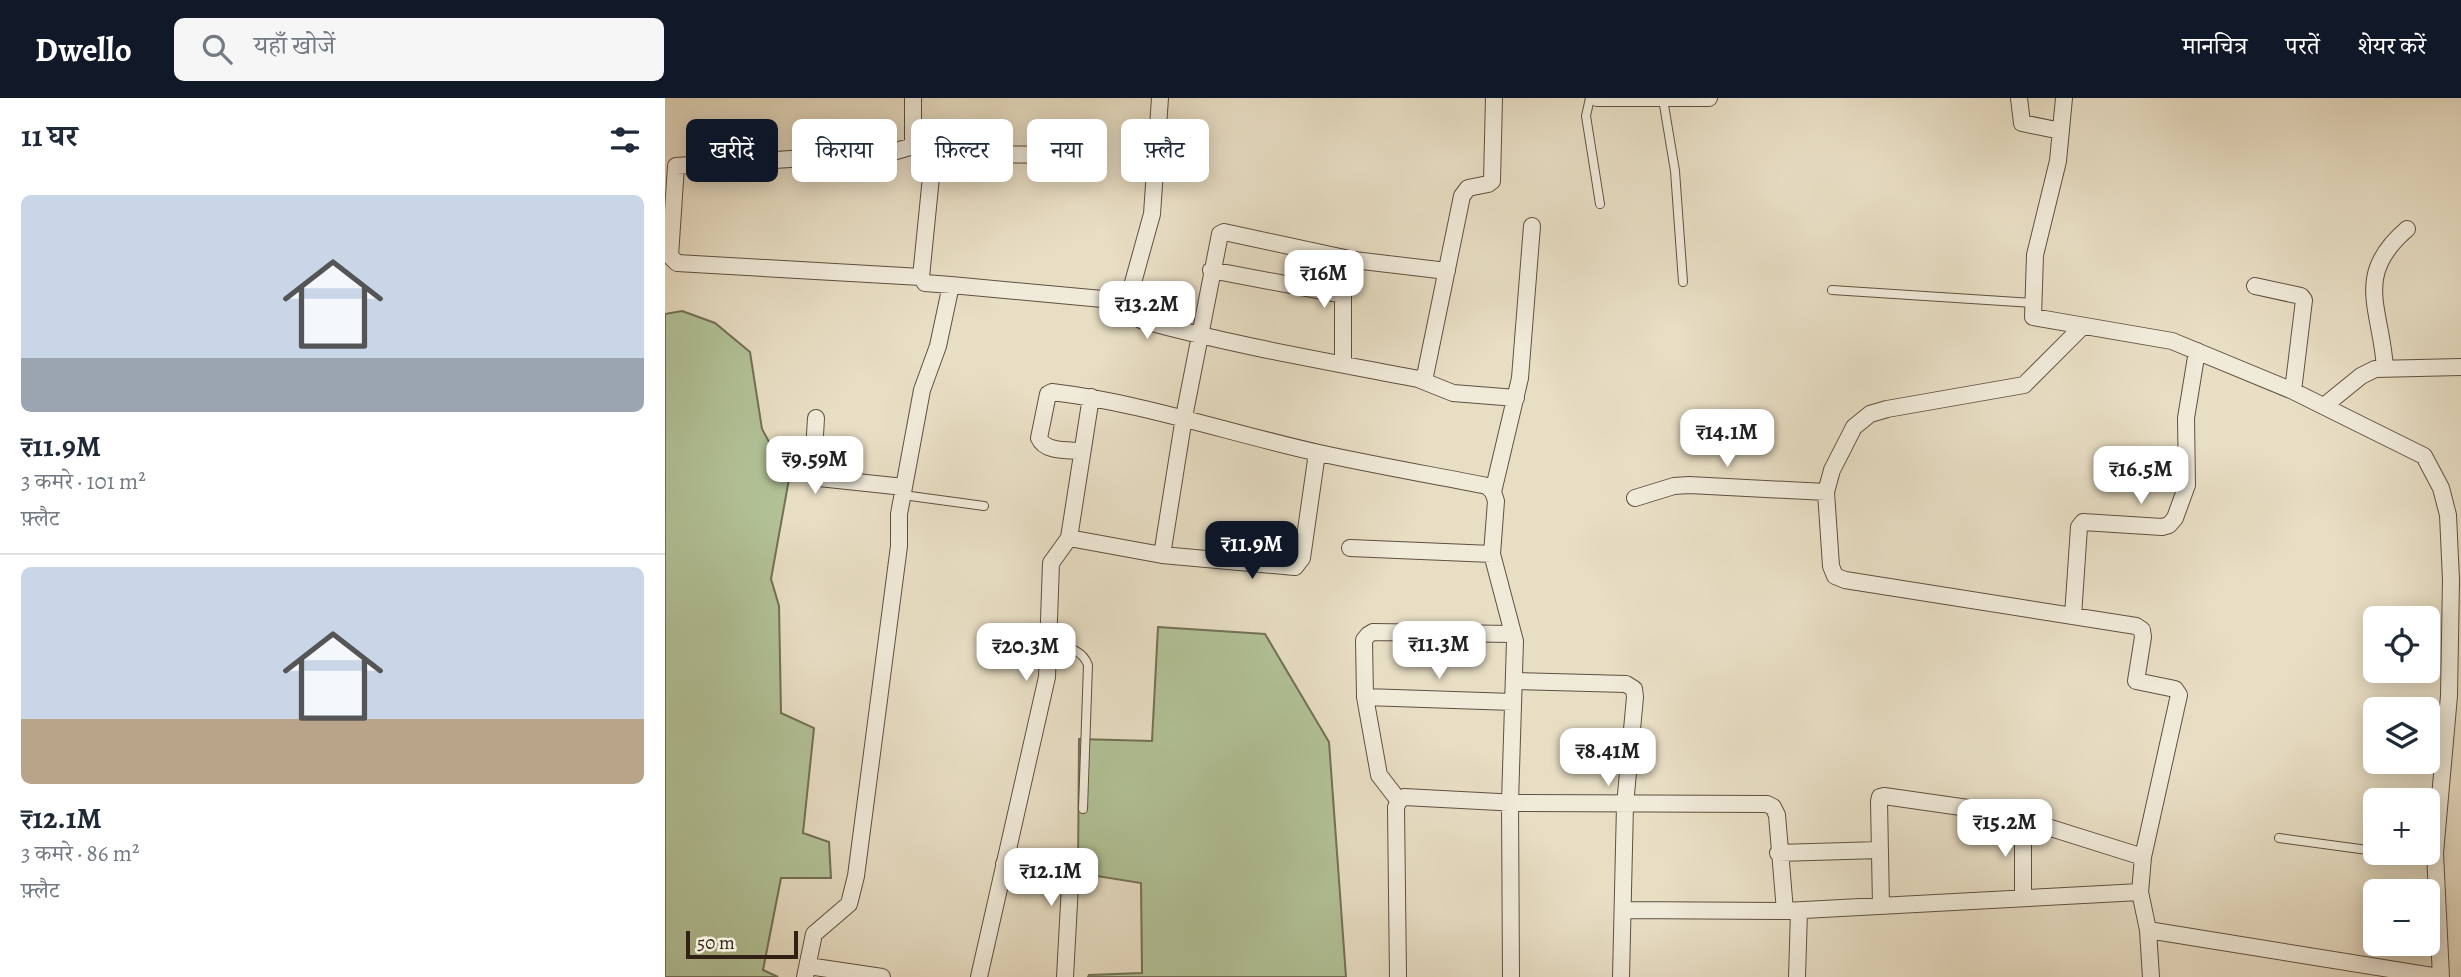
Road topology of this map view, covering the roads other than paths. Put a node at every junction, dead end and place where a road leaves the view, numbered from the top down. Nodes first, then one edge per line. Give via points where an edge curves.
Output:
1 (913, 98) edge
2 (1160, 98) edge
3 (1494, 98) edge
4 (1590, 98) edge
5 (1597, 98) edge
6 (1709, 98) edge
7 (2019, 98) edge
8 (2064, 98) edge
9 (1663, 99) edge
10 (913, 119) edge
11 (2061, 131) junction
12 (911, 146) edge
13 (930, 182) edge
14 (1600, 204) dead end
15 (1532, 226) dead end
16 (2407, 229) dead end
17 (1349, 260) junction
18 (1211, 270) junction
19 (1447, 271) junction
20 (921, 277) junction
21 (1683, 282) dead end
22 (951, 285) junction
23 (2255, 286) dead end
24 (1832, 290) dead end
25 (1343, 295) junction
26 (1129, 297) junction
27 (2033, 303) junction
28 (2083, 326) junction
29 (1199, 336) junction
30 (2197, 351) junction
31 (1343, 364) junction
32 (2461, 367) edge
33 (2385, 369) junction
34 (1418, 379) junction
35 (2293, 391) junction
36 (1091, 397) junction
37 (1516, 398) junction
38 (2324, 406) junction
39 (1184, 417) junction
40 (816, 418) dead end
41 (1081, 451) junction
42 (1317, 453) junction
43 (904, 491) junction
44 (1493, 492) junction
45 (1826, 492) junction
46 (1635, 498) dead end
47 (984, 506) dead end
48 (1069, 538) junction
49 (1350, 548) dead end
50 (1492, 554) junction
51 (1163, 555) junction
52 (2073, 616) junction
53 (1513, 634) junction
54 (1048, 642) junction
55 (1514, 681) junction
56 (2455, 687) edge
57 (1365, 697) junction
58 (1513, 702) junction
59 (1399, 801) junction
60 (1510, 802) junction
61 (1625, 805) junction
62 (1083, 809) dead end
63 (2023, 819) junction
64 (2440, 823) edge
65 (2279, 838) dead end
66 (2363, 849) edge
67 (1880, 850) junction
68 (1778, 853) junction
69 (2143, 857) junction
70 (1004, 864) junction
71 (2436, 865) edge
72 (2140, 892) junction
73 (2024, 898) junction
74 (1881, 906) junction
75 (1623, 910) junction
76 (1792, 911) junction
77 (2148, 930) junction
78 (806, 971) edge
79 (882, 977) edge
80 (979, 977) edge
81 (1065, 977) edge
82 (1398, 977) edge
83 (1511, 977) edge
84 (1622, 977) edge
85 (1797, 977) edge
86 (2151, 977) edge
87 (2440, 977) edge

1 - 10 street
2 - 26 street via 1152,214
3 - 19 street via 1492,180 1464,191
4 - 14 lane via 1586,116
5 - 9 street
6 - 9 street
7 - 11 street via 2022,123
8 - 11 street
9 - 21 lane via 1675,171
11 - 27 street via 2035,255
12 - 20 street via 889,152 676,166 670,256 677,263
13 - 20 street
15 - 37 street
16 - 33 street via 2382,254 2376,269 2374,308
17 - 18 street via 1224,232 1217,237
17 - 19 street
17 - 25 street
18 - 25 street
18 - 29 street
19 - 34 street via 1428,370
20 - 22 street via 925,283
22 - 26 street
22 - 43 street via 938,346 922,390
23 - 35 street via 2304,300
24 - 27 lane
25 - 31 street
26 - 29 street via 1141,320
27 - 28 street via 2033,317
28 - 30 street via 2172,341
28 - 45 street via 2024,385 1870,414 1845,442
29 - 31 street
29 - 39 street
30 - 35 street
30 - 52 street via 2186,418 2187,485 2175,519 2162,527 2083,522
31 - 34 street
32 - 33 street
33 - 38 street via 2368,371
34 - 37 street via 1453,393
35 - 38 street
36 - 39 street
36 - 41 street
36 - 41 street via 1048,394 1039,438 1045,447
37 - 44 street
38 - 56 street via 2424,456 2433,469 2448,515
39 - 42 street
39 - 51 street
40 - 43 street via 813,468 819,478
41 - 48 street
42 - 44 street via 1487,486
42 - 51 street via 1302,558 1295,567
43 - 47 lane
43 - 78 street via 856,876 849,904 814,934
44 - 50 street
45 - 46 street via 1689,485
45 - 52 street via 1835,576
48 - 51 street
48 - 54 street via 1051,563
49 - 50 street
50 - 53 street
52 - 69 street via 2142,630 2136,681 2175,689 2179,695
53 - 55 street
53 - 57 street via 1374,632 1364,640
54 - 62 lane via 1079,651 1088,664
54 - 70 street via 1047,677
55 - 58 street
55 - 61 street via 1626,684 1634,689
56 - 64 street
57 - 58 street
57 - 59 street via 1379,775
58 - 60 street
59 - 60 street via 1404,797
59 - 82 street via 1395,807
60 - 61 street
60 - 83 street
61 - 68 street via 1767,804 1777,815
61 - 75 street
63 - 67 street via 1884,796 1879,801
63 - 69 street
63 - 73 street
65 - 66 lane
67 - 68 street
67 - 74 street
68 - 76 street
69 - 72 street
70 - 80 street
70 - 81 street via 1068,878
71 - 87 street
72 - 73 street
72 - 77 street
73 - 74 street
74 - 76 street
75 - 76 street
75 - 84 street
76 - 85 street
77 - 86 street
77 - 87 street
78 - 79 street

